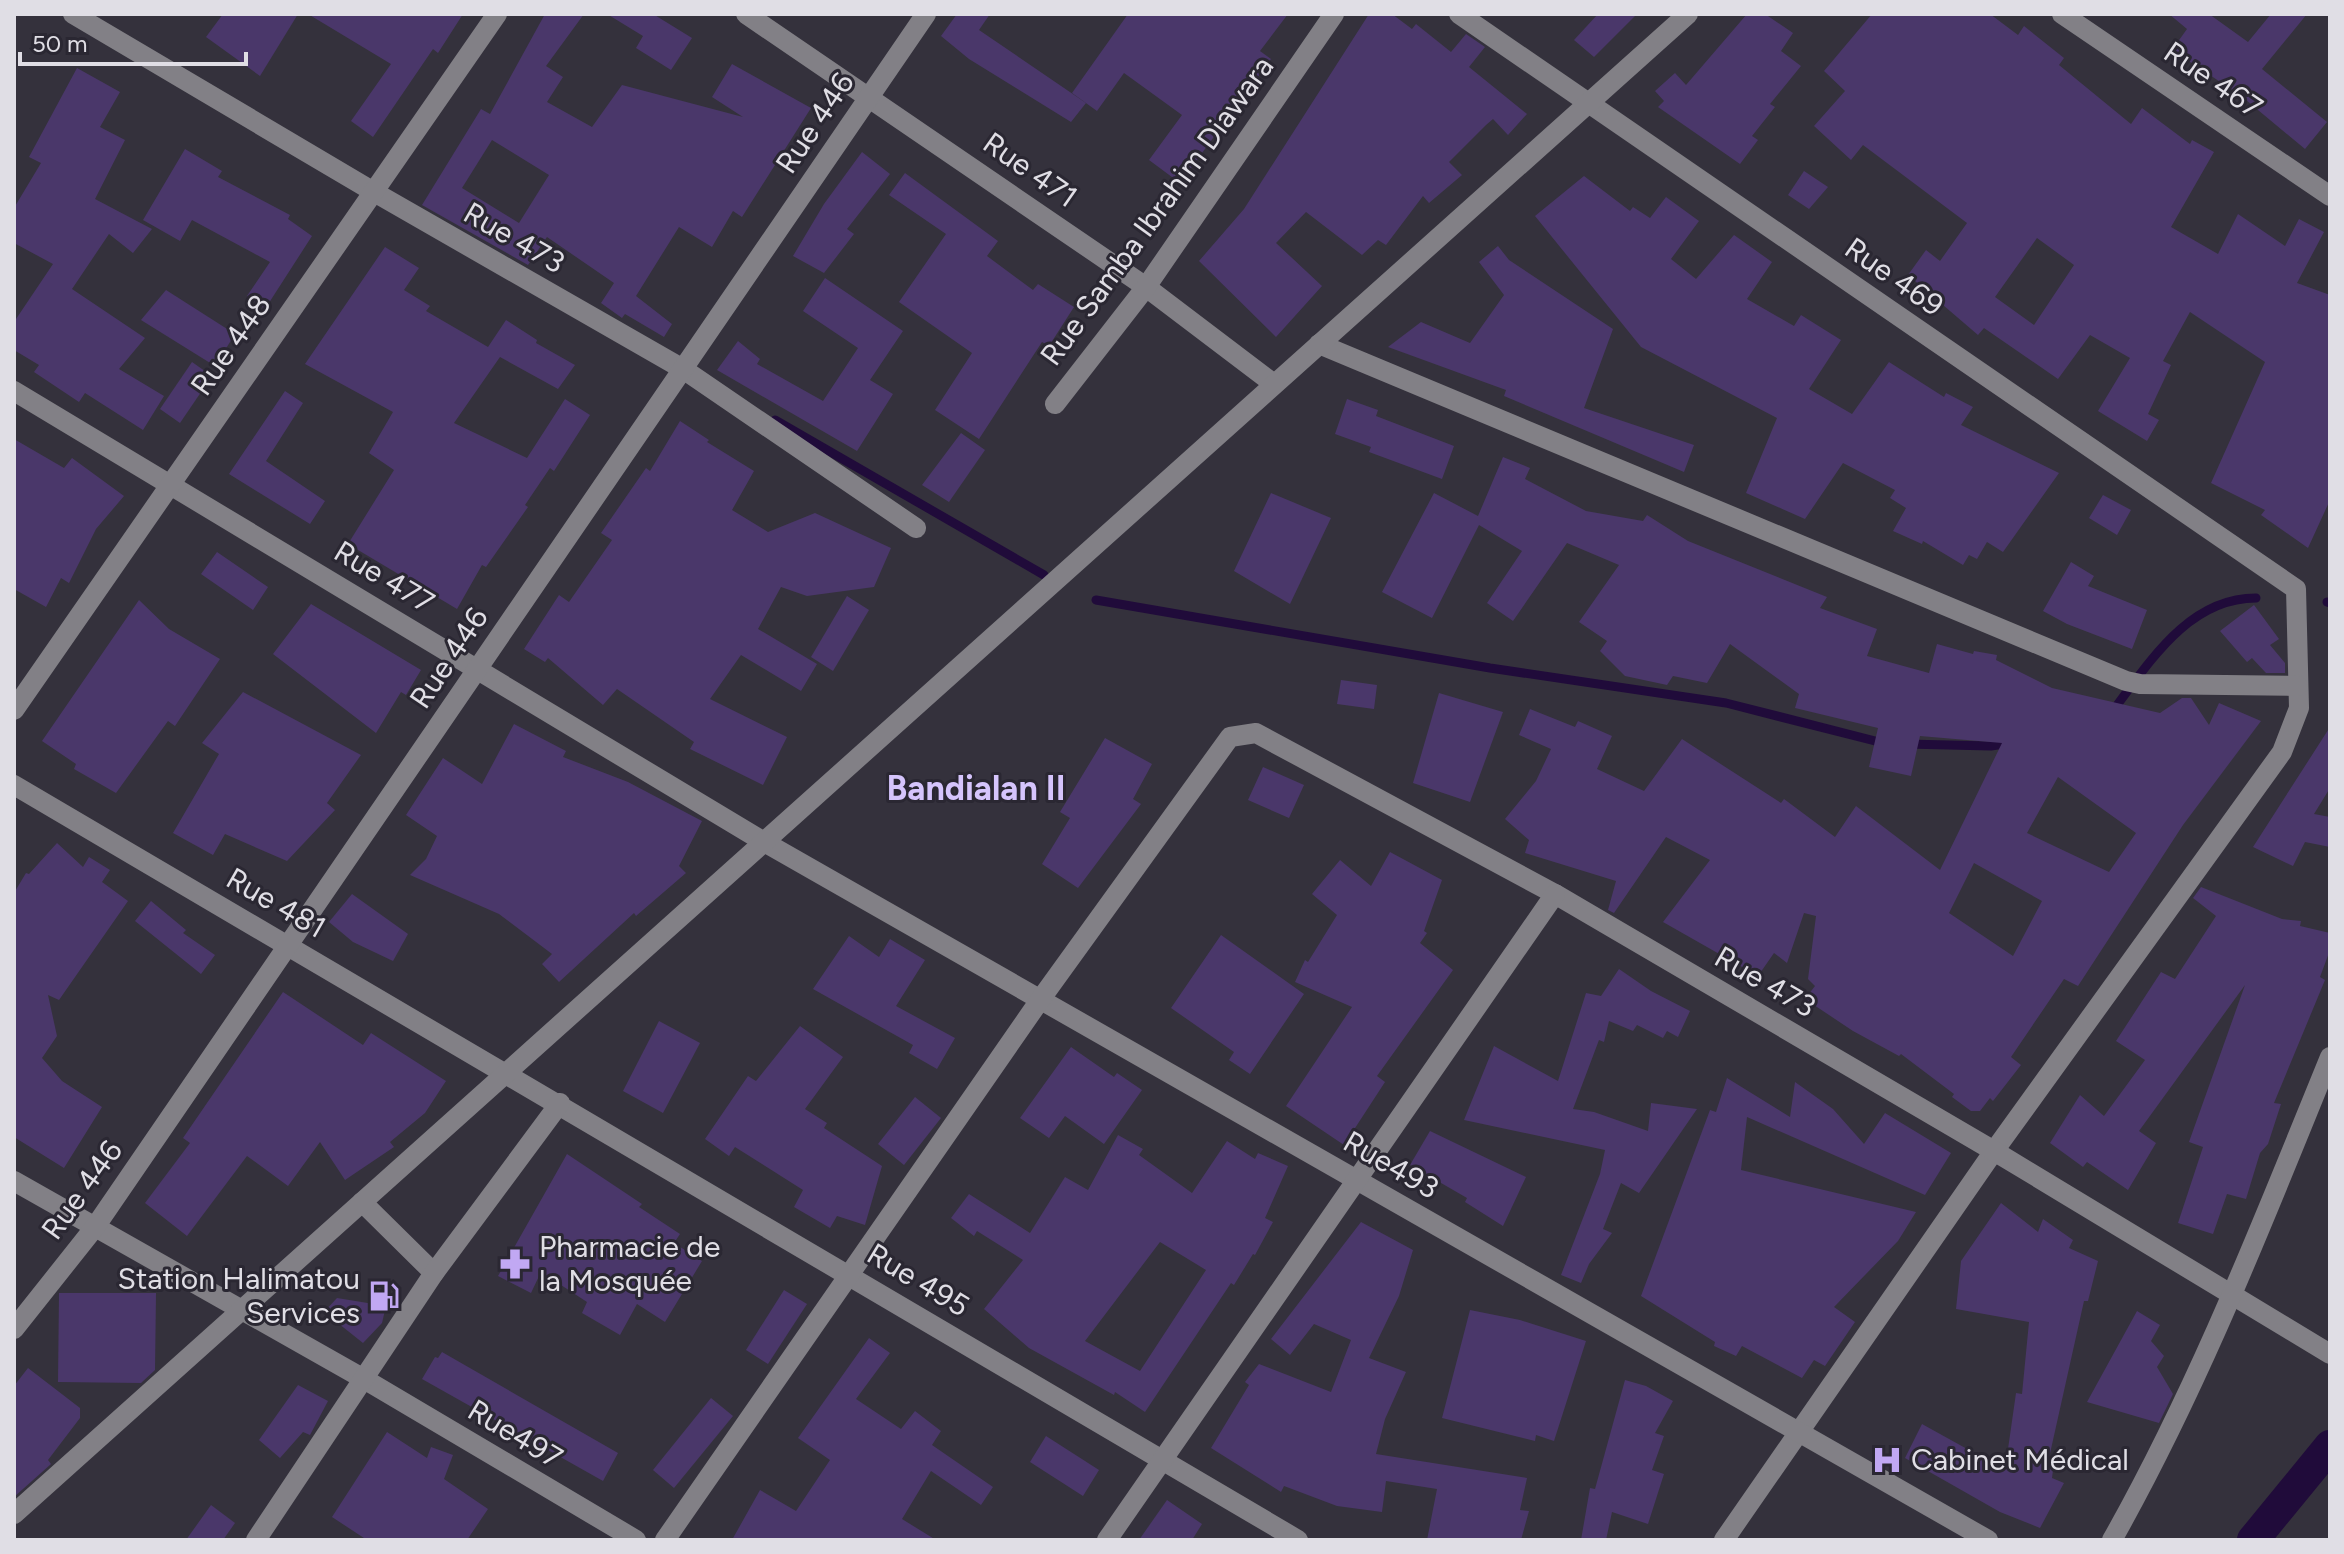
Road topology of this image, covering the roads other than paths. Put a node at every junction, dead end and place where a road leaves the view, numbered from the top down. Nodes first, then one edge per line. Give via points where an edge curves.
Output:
1 (73, 14) edge
2 (497, 14) edge
3 (746, 14) edge
4 (926, 14) edge
5 (1334, 14) edge
6 (1459, 14) edge
7 (1688, 14) edge
8 (2062, 14) edge
9 (870, 96) junction
10 (1588, 103) junction
11 (374, 192) junction
12 (2330, 196) edge
13 (1146, 287) junction
14 (1319, 344) junction
15 (683, 369) junction
16 (1274, 384) junction
17 (14, 391) edge
18 (1055, 404) dead end
19 (171, 484) junction
20 (916, 528) dead end
21 (479, 668) junction
22 (2298, 686) junction
23 (14, 710) edge
24 (14, 785) edge
25 (764, 842) junction
26 (1555, 894) junction
27 (289, 945) junction
28 (1040, 1000) junction
29 (2330, 1057) edge
30 (508, 1072) junction
31 (560, 1103) junction
32 (1994, 1151) junction
33 (1355, 1179) junction
34 (14, 1181) edge
35 (362, 1202) junction
36 (95, 1227) junction
37 (434, 1273) junction
38 (850, 1274) junction
39 (2233, 1296) junction
40 (240, 1310) junction
41 (14, 1329) edge
42 (2330, 1354) edge
43 (364, 1379) junction
44 (1799, 1432) junction
45 (1163, 1460) junction
46 (14, 1514) edge
47 (256, 1540) edge
48 (636, 1540) edge
49 (665, 1540) edge
50 (1107, 1540) edge
51 (1298, 1540) edge
52 (1724, 1540) edge
53 (1988, 1540) edge
54 (2112, 1540) edge

1 - 11 street, Rue 473
2 - 11 street, Rue 448
3 - 9 street, Rue 471
4 - 9 street, Rue 446
5 - 13 street, Rue Samba Ibrahim Diawara
6 - 10 street, Rue 469
7 - 10 street
8 - 12 street, Rue 467
9 - 13 street, Rue 471
9 - 15 street, Rue 446
10 - 14 street
10 - 22 street, Rue 469 via 2296,589
11 - 15 street, Rue 473
11 - 19 street, Rue 448
13 - 16 street, Rue 471
13 - 18 street, Rue Samba Ibrahim Diawara
14 - 16 street
14 - 22 street via 2133,682
15 - 20 street, Rue 473
15 - 21 street, Rue 446
16 - 25 street
17 - 19 street, Rue 477
19 - 21 street, Rue 477
19 - 23 street, Rue 448
21 - 25 street, Rue 477
21 - 27 street, Rue 446
22 - 32 street via 2299,708 2282,752
24 - 27 street, Rue 481
25 - 28 street, Rue493
25 - 30 street
26 - 28 street, Rue 473 via 1256,733 1230,737
26 - 32 street, Rue 473
26 - 33 street
27 - 30 street, Rue 481
27 - 36 street, Rue 446
28 - 33 street, Rue493
28 - 38 street
29 - 39 street
30 - 31 street, Rue 495
30 - 35 street
31 - 37 street
31 - 38 street, Rue 495
32 - 39 street, Rue 473
32 - 44 street
33 - 44 street, Rue493
33 - 45 street
34 - 36 street, Rue497
35 - 37 street
35 - 40 street
36 - 40 street, Rue497
36 - 41 street, Rue 446
37 - 43 street
38 - 45 street, Rue 495
38 - 49 street
39 - 42 street, Rue 473
39 - 54 street via 2154,1465
40 - 43 street, Rue497
40 - 46 street
43 - 47 street
43 - 48 street, Rue497
44 - 52 street
44 - 53 street, Rue493
45 - 50 street
45 - 51 street, Rue 495

